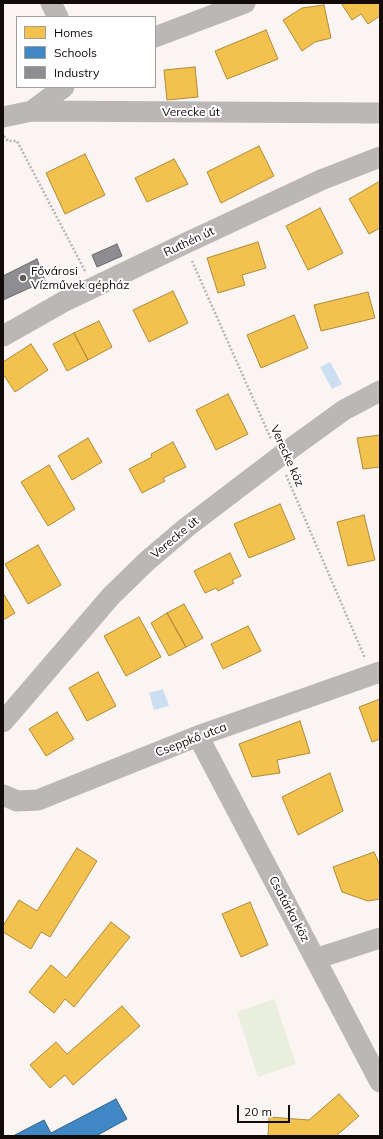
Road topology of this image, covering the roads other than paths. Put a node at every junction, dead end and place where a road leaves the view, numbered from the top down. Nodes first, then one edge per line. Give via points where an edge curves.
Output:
1 (51, 3) edge
2 (245, 3) edge
3 (58, 16) edge
4 (156, 37) edge
5 (63, 88) edge
6 (32, 111) junction
7 (380, 113) edge
8 (3, 117) edge
9 (380, 157) edge
10 (3, 336) edge
11 (380, 390) edge
12 (376, 674) edge
13 (3, 722) edge
14 (198, 736) junction
15 (3, 795) edge
16 (380, 938) edge
17 (315, 959) junction
18 (380, 1082) edge

1 - 3 street
2 - 4 street
5 - 6 street
6 - 7 street, Verecke út
6 - 8 street, Verecke út
9 - 10 street, Ruthén út via 321,180 184,244
11 - 13 street, Verecke út via 344,410 279,457 187,527 137,571 111,596
12 - 14 street, Cseppkő utca
14 - 15 street, Cseppkő utca via 38,800 17,801
14 - 17 street, Csatárka köz
16 - 17 street
17 - 18 street, Csatárka köz

